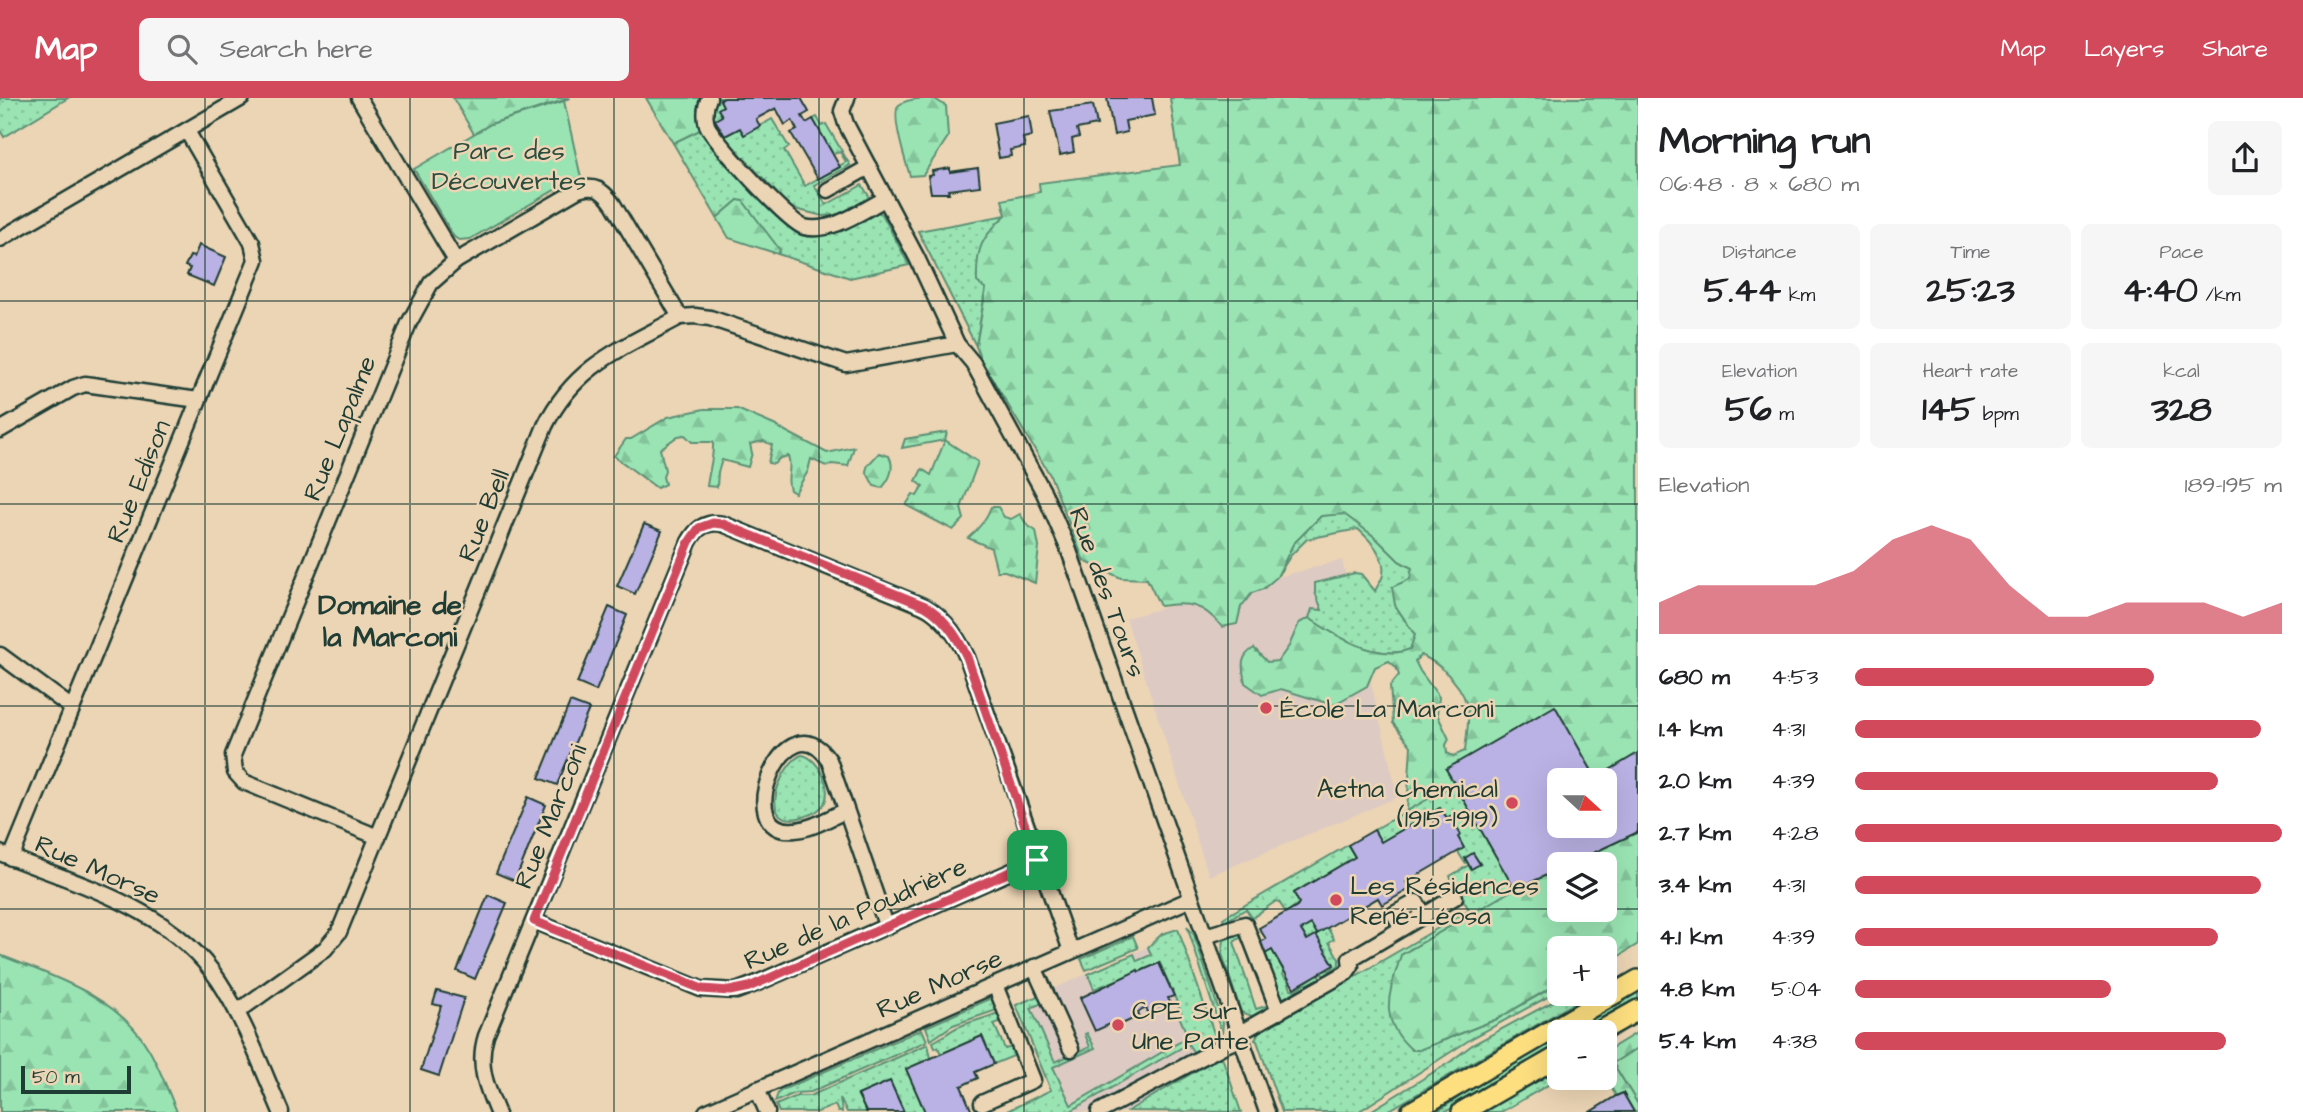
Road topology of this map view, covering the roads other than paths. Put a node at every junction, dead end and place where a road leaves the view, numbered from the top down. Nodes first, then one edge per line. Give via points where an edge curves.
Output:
1 (242, 98) edge
2 (359, 98) edge
3 (709, 98) edge
4 (847, 98) edge
5 (187, 131) junction
6 (869, 167) junction
7 (828, 190) dead end
8 (885, 199) junction
9 (0, 239) edge
10 (456, 261) junction
11 (680, 317) junction
12 (957, 344) junction
13 (198, 400) junction
14 (0, 430) edge
15 (0, 655) edge
16 (72, 708) junction
17 (845, 811) junction
18 (378, 837) junction
19 (6, 856) edge
20 (1037, 860) junction
21 (1455, 897) dead end
22 (1191, 900) junction
23 (534, 921) junction
24 (886, 925) junction
25 (1205, 936) junction
26 (1071, 951) junction
27 (1034, 967) junction
28 (1638, 980) edge
29 (995, 985) junction
30 (1638, 1010) edge
31 (237, 1012) junction
32 (1279, 1012) junction
33 (1617, 1022) edge
34 (1239, 1037) junction
35 (1071, 1049) dead end
36 (1547, 1063) edge
37 (757, 1089) junction
38 (982, 1103) dead end
39 (1109, 1110) edge
40 (281, 1112) edge
41 (497, 1112) edge
42 (706, 1112) edge
43 (767, 1112) edge
44 (1267, 1112) edge
45 (1411, 1112) edge
46 (1462, 1112) edge

1 - 5 street
2 - 10 street
3 - 8 street via 705,115 713,135 801,226 830,225
4 - 6 street, Rue des Tours via 842,116
5 - 9 street
5 - 13 street, Rue Edison via 256,255
6 - 7 street
6 - 8 street, Rue des Tours
8 - 12 street, Rue des Tours
10 - 11 street, Rue Lapalme via 578,190 597,188 613,204
10 - 18 street, Rue Lapalme via 431,283 413,314 233,755 235,772 244,782
11 - 12 street via 710,318 846,364
11 - 18 street, Rue Bell via 595,365 556,404
12 - 22 street, Rue des Tours via 973,363 1065,539
13 - 14 street via 85,384
13 - 16 street, Rue Edison
15 - 16 street
16 - 19 street, Rue Edison
17 - 17 street via 824,753 806,744 783,752 763,801 771,822 784,830 796,830
17 - 24 street
18 - 31 street, Rue Bell via 333,941
19 - 31 street, Rue Morse via 152,918 198,956
20 - 23 street, Rue Marconi via 967,657 936,614 713,523 703,525 689,542
20 - 24 street, Rue de la Poudrière
20 - 26 street
21 - 32 street via 1350,958 1346,973
22 - 25 street, Rue des Tours
22 - 26 street, Rue Morse
23 - 24 street, Rue de la Poudrière via 702,989 718,991 749,987
23 - 41 street, Rue Marconi via 482,1050 484,1080
25 - 32 street via 1245,924
25 - 34 street, Rue des Tours
26 - 27 street, Rue Morse
27 - 29 street, Rue Morse
27 - 35 street
28 - 45 main road
29 - 37 street, Rue Morse
29 - 38 street via 1033,1080
30 - 33 main road
31 - 40 street, Rue Morse
32 - 34 street
34 - 39 street
34 - 44 street, Rue des Tours
36 - 46 main road
37 - 42 street, Rue Morse
37 - 43 street

